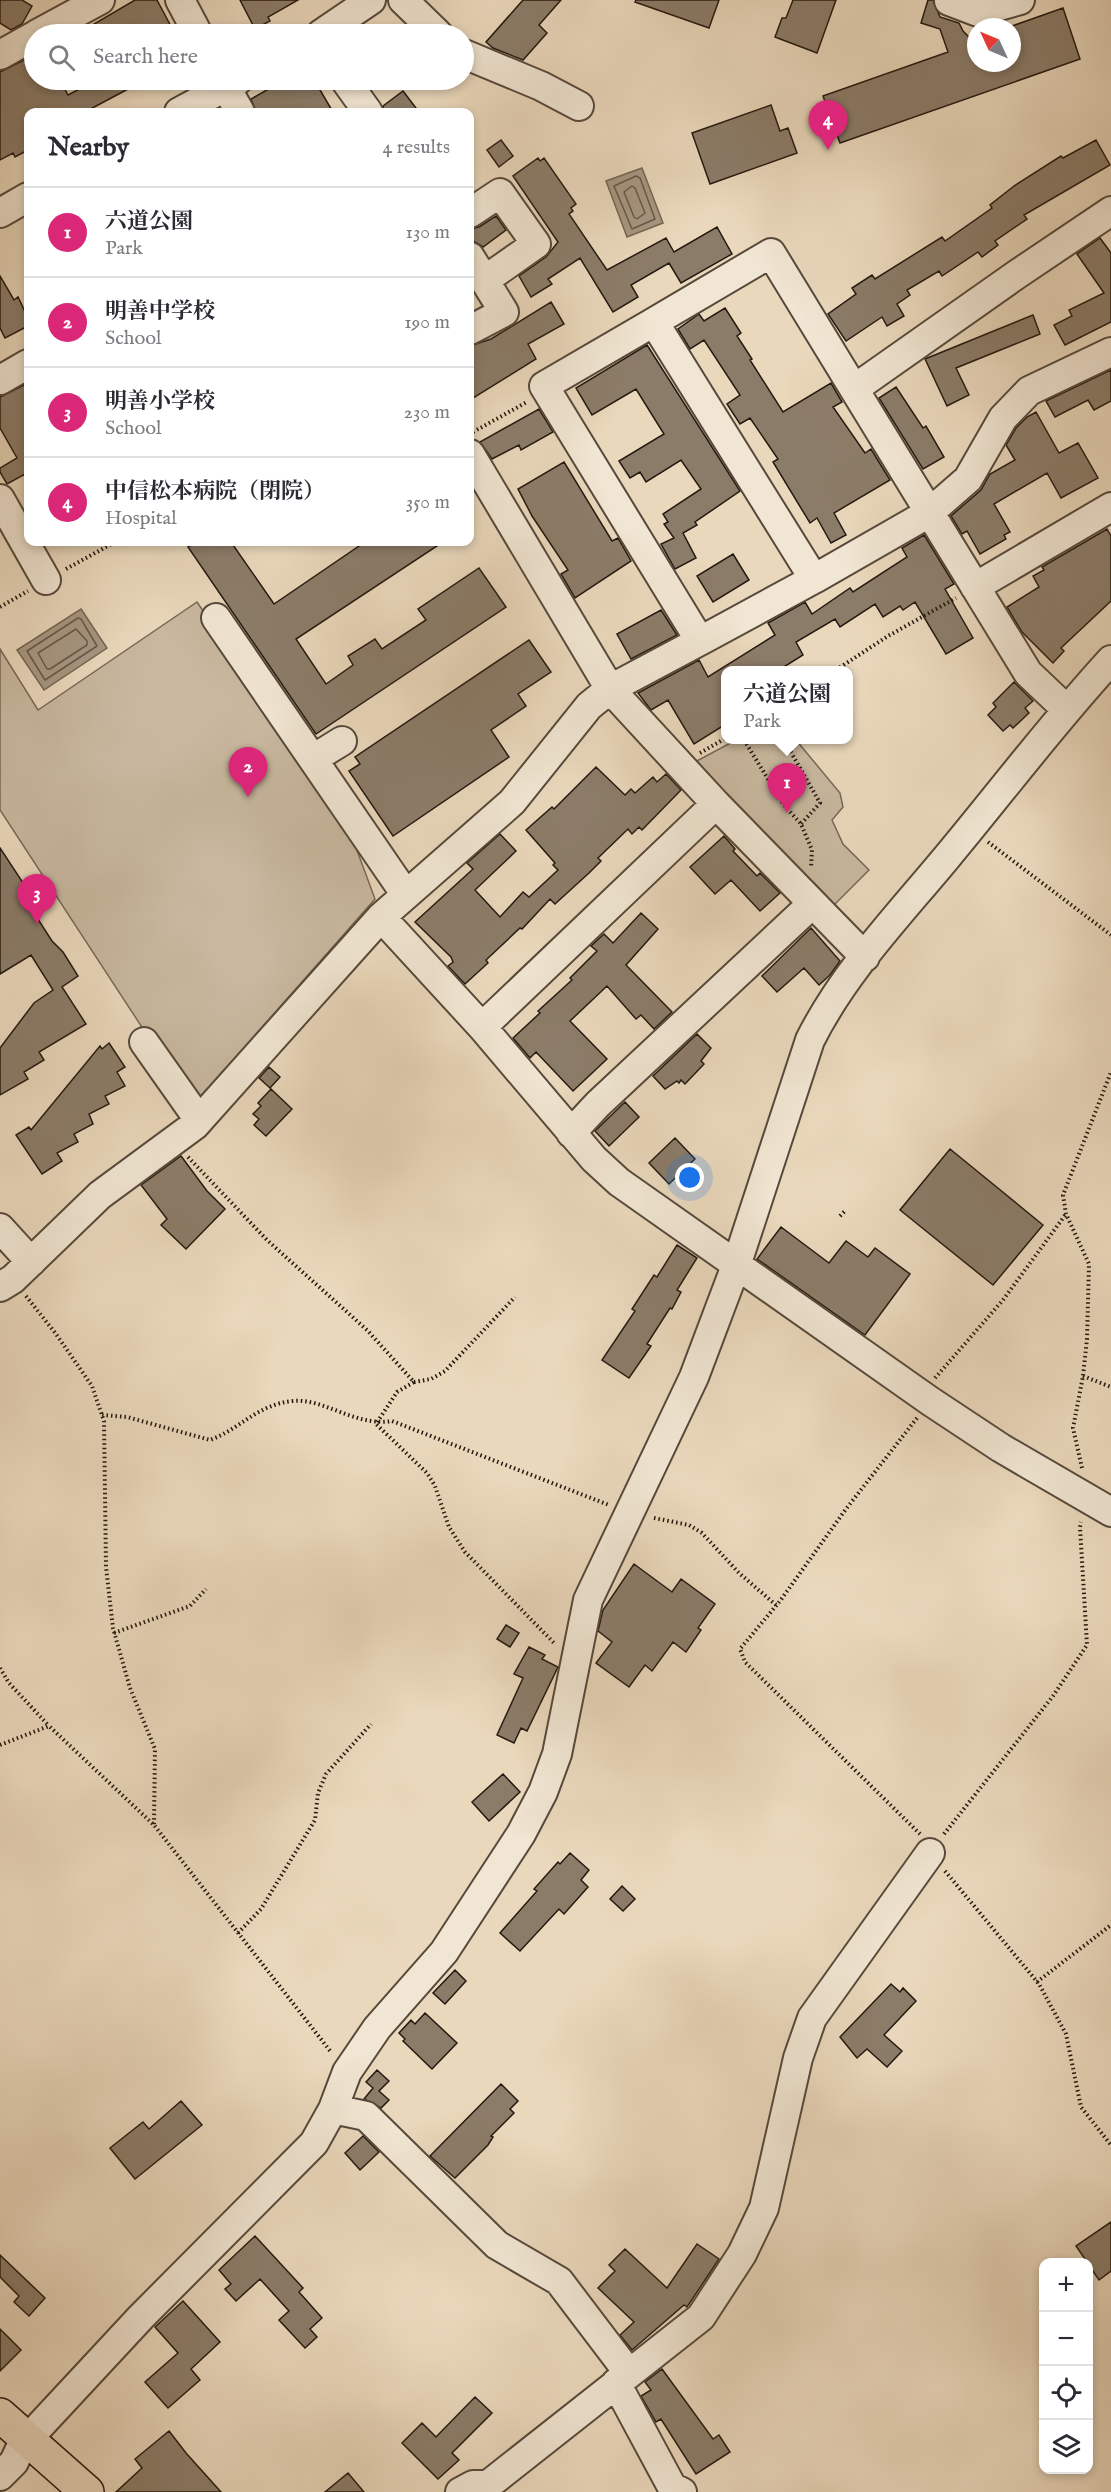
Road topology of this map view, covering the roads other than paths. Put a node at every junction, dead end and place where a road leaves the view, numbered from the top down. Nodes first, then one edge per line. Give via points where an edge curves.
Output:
1 (180, 0) edge
2 (371, 0) edge
3 (403, 0) edge
4 (1020, 0) edge
5 (949, 2) dead end
6 (83, 3) edge
7 (52, 24) edge
8 (193, 24) edge
9 (336, 24) edge
10 (428, 24) edge
11 (24, 42) edge
12 (0, 55) edge
13 (474, 58) edge
14 (216, 90) edge
15 (232, 90) edge
16 (352, 90) edge
17 (579, 106) dead end
18 (186, 108) edge
19 (239, 108) edge
20 (365, 108) edge
21 (24, 199) edge
22 (474, 210) edge
23 (1111, 211) edge
24 (0, 213) edge
25 (477, 268) edge
26 (654, 322) junction
27 (474, 328) edge
28 (1111, 352) edge
29 (24, 366) edge
30 (0, 380) edge
31 (854, 389) junction
32 (474, 461) edge
33 (1111, 507) edge
34 (9, 510) edge
35 (929, 513) junction
36 (24, 538) edge
37 (28, 546) edge
38 (813, 579) junction
39 (46, 580) dead end
40 (966, 592) junction
41 (216, 618) dead end
42 (700, 641) junction
43 (1111, 660) edge
44 (610, 689) junction
45 (1066, 709) junction
46 (342, 741) dead end
47 (313, 759) junction
48 (716, 804) junction
49 (406, 895) junction
50 (812, 904) junction
51 (381, 917) junction
52 (865, 957) junction
53 (482, 1027) junction
54 (144, 1042) dead end
55 (194, 1114) junction
56 (571, 1132) junction
57 (0, 1228) edge
58 (737, 1263) junction
59 (14, 1276) edge
60 (1100, 1505) edge
61 (932, 1850) road end
62 (333, 2109) junction
63 (622, 2378) junction
64 (0, 2415) edge
65 (28, 2441) junction
66 (0, 2476) edge
67 (87, 2492) edge
68 (460, 2492) edge
69 (682, 2492) edge

1 - 8 street
2 - 9 street
3 - 10 street
4 - 5 street via 978,12
6 - 7 street
11 - 12 street
13 - 17 street
14 - 18 street
15 - 19 street
16 - 20 street
21 - 24 street
22 - 25 street via 500,194 536,244
23 - 31 street
25 - 27 street via 504,312
26 - 31 street via 771,253
26 - 38 street
26 - 42 street via 544,386
28 - 35 street via 1029,392 1004,418 968,479
29 - 30 street
31 - 35 street
32 - 44 street
33 - 40 street
34 - 36 street
35 - 38 street
35 - 40 street
37 - 39 street
38 - 42 street
40 - 45 street via 1028,673
41 - 47 street
42 - 44 street
43 - 45 street
44 - 48 street
44 - 49 street via 589,706 512,802
45 - 52 street
46 - 47 street
47 - 49 street
48 - 50 street
48 - 53 street
49 - 51 street
50 - 52 street
50 - 56 street
51 - 53 street
51 - 55 street
52 - 58 street via 826,1007 810,1040
53 - 56 street
54 - 55 street
55 - 59 street via 172,1142 100,1195
56 - 58 street via 620,1182
57 - 59 street
58 - 60 street via 926,1398 1001,1448
58 - 62 street via 694,1377 588,1600 557,1754 543,1792 521,1834 444,1952 377,2028 347,2072
61 - 63 street via 812,2018 798,2058 764,2208 742,2254 701,2317
62 - 63 street via 366,2116 497,2245 559,2282
62 - 65 street via 314,2143 141,2317
63 - 68 street via 488,2485 473,2485
63 - 69 street via 672,2487
64 - 65 main road
65 - 66 street
65 - 67 main road

